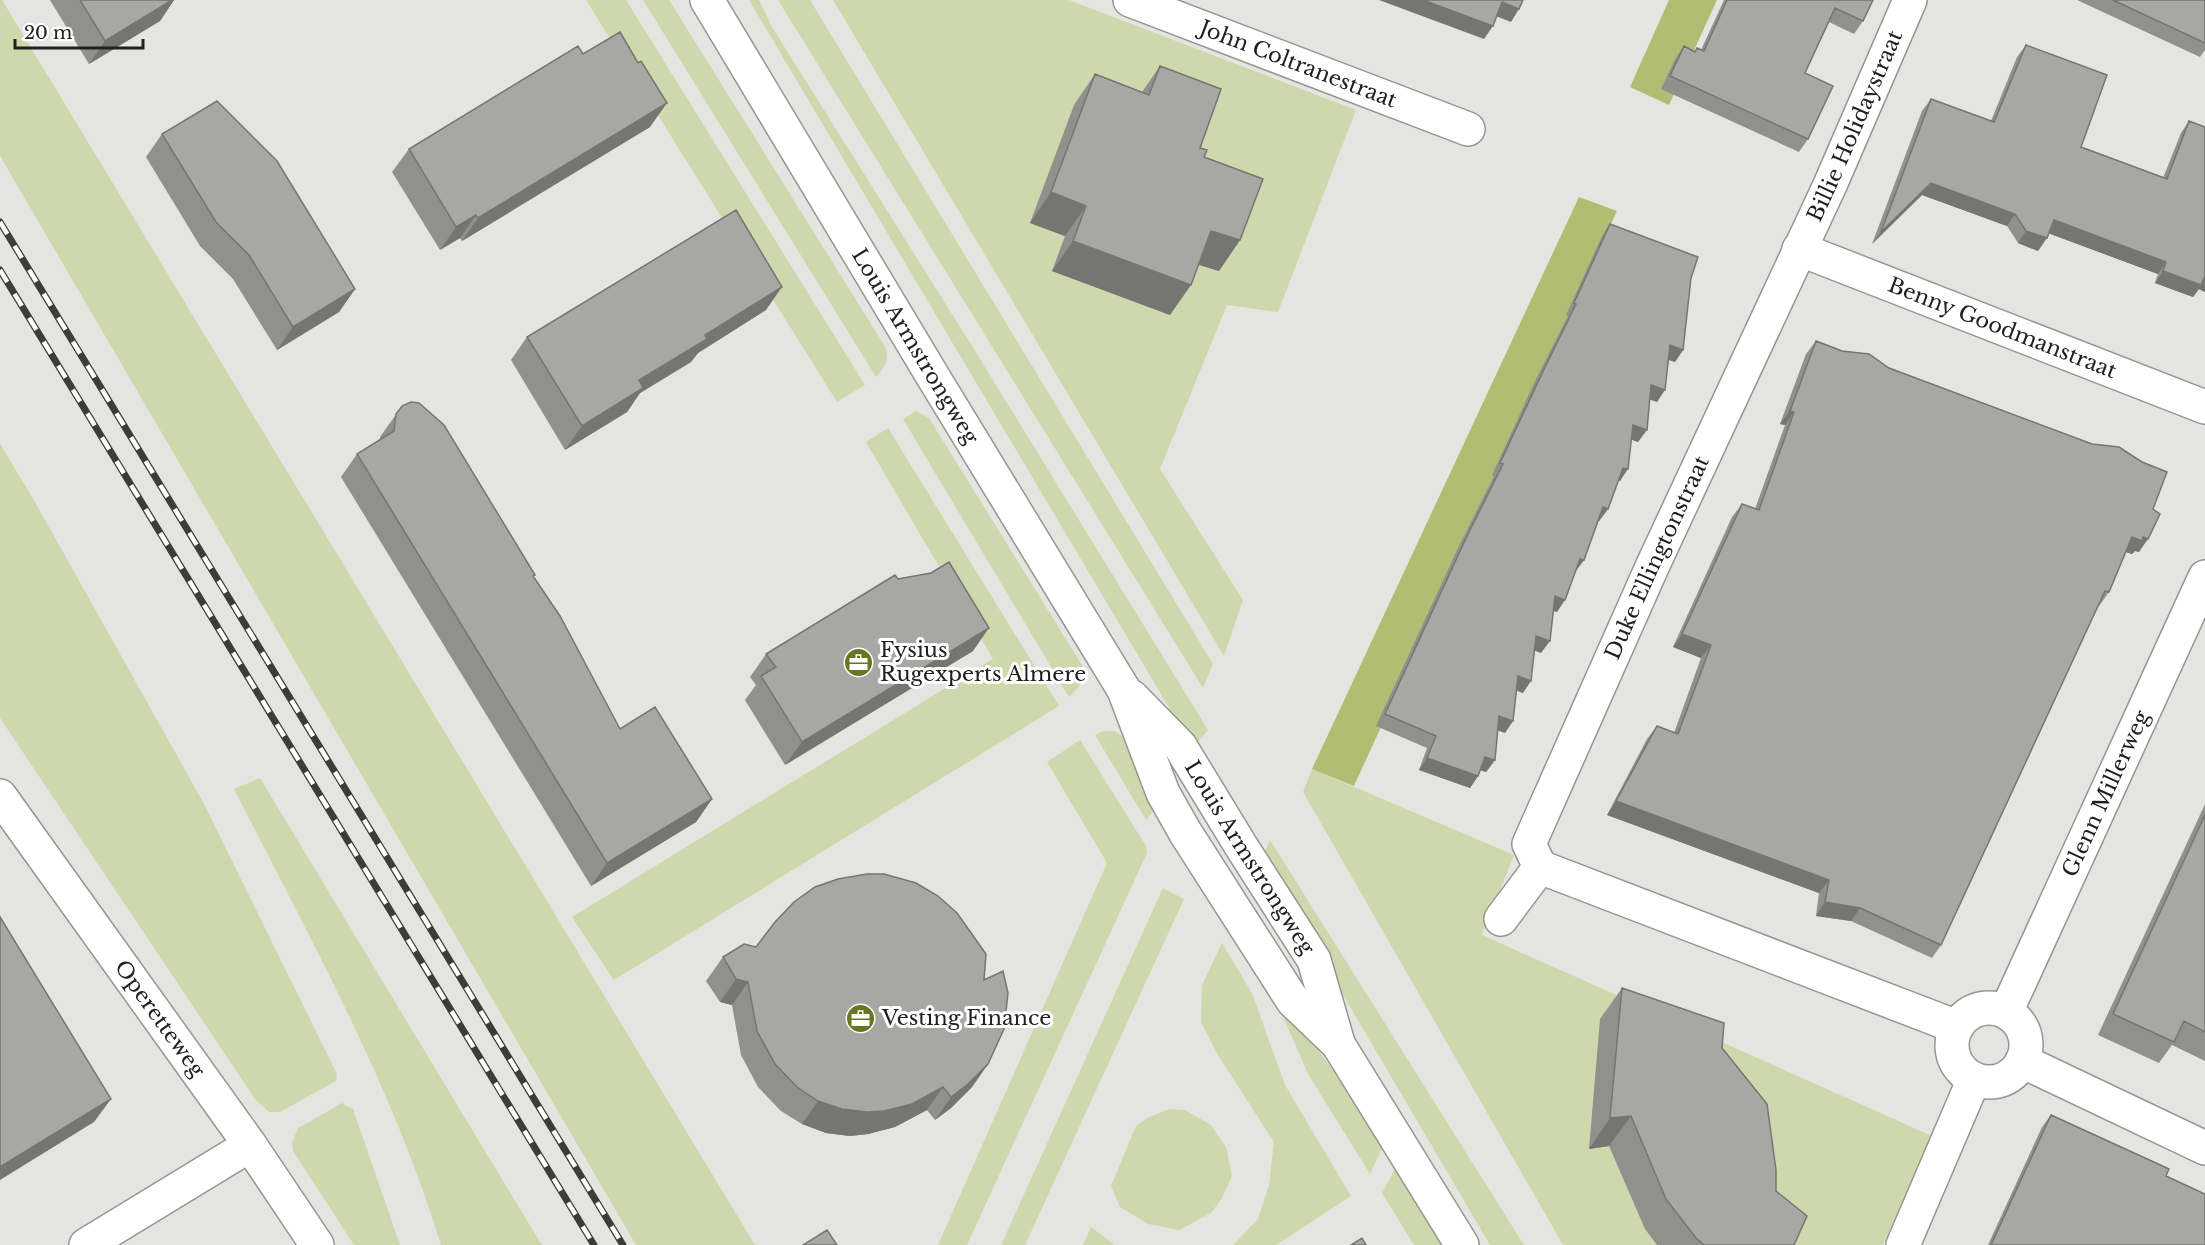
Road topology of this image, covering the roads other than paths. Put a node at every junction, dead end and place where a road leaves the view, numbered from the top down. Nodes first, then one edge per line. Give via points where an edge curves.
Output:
1 (707, 0) edge
2 (1130, 0) edge
3 (1910, 0) edge
4 (1468, 129) dead end
5 (1799, 249) junction
6 (2205, 407) edge
7 (2205, 577) edge
8 (0, 796) edge
9 (1540, 867) junction
10 (1501, 919) dead end
11 (2006, 1012) junction
12 (1957, 1027) junction
13 (2022, 1061) junction
14 (1974, 1079) junction
15 (250, 1145) junction
16 (2205, 1148) edge
17 (86, 1245) edge
18 (317, 1245) edge
19 (1462, 1245) edge
20 (1903, 1245) edge

1 - 19 street, Louis Armstrongweg via 1124,690 1163,793 1185,832 1293,1001 1338,1044
2 - 4 street, John Coltranestraat
3 - 5 street, Billie Holidaystraat
5 - 6 street, Benny Goodmanstraat
5 - 9 street, Duke Ellingtonstraat via 1529,844
7 - 11 street, Glenn Millerweg
8 - 15 street, Operetteweg
9 - 10 street
9 - 12 street
11 - 12 street via 1983,1008 1968,1015
11 - 13 street via 2025,1033
12 - 14 street via 1954,1053 1959,1066
13 - 14 street via 2002,1079
13 - 16 street
14 - 20 street
15 - 17 street
15 - 18 street, Operetteweg

